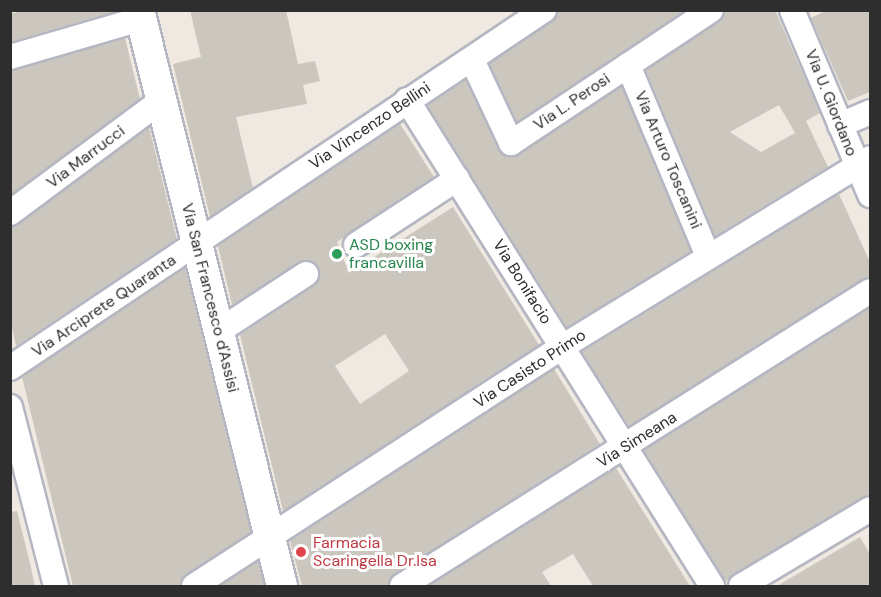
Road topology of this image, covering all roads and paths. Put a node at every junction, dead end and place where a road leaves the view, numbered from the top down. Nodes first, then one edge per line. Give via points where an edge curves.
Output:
1 (544, 10) edge
2 (711, 10) edge
3 (795, 11) edge
4 (140, 15) edge
5 (10, 57) edge
6 (472, 60) junction
7 (628, 65) junction
8 (407, 100) junction
9 (161, 101) junction
10 (870, 112) edge
11 (840, 125) junction
12 (864, 162) edge
13 (457, 179) junction
14 (870, 195) edge
15 (10, 213) edge
16 (197, 243) junction
17 (356, 245) dead end
18 (708, 256) junction
19 (306, 274) dead end
20 (870, 291) edge
21 (219, 331) junction
22 (562, 347) junction
23 (10, 368) edge
24 (10, 407) edge
25 (628, 447) junction
26 (867, 518) edge
27 (270, 538) junction
28 (56, 586) edge
29 (194, 586) edge
30 (282, 586) edge
31 (402, 586) edge
32 (712, 586) edge
33 (741, 586) edge

1 - 6 street, Via Vincenzo Bellini
2 - 7 street, Via L. Perosi
3 - 11 street, Via U. Giordano
4 - 5 street
4 - 9 street, Via San Francesco d'Assisi
6 - 7 street, Via L. Perosi via 510,143
6 - 8 street, Via Vincenzo Bellini
7 - 18 street, Via Arturo Toscanini
8 - 13 street, Via Bonifacio
8 - 16 street, Via Vincenzo Bellini
9 - 15 street, Via Marrucci
9 - 16 street, Via San Francesco d'Assisi
10 - 11 street
11 - 12 street, Via U. Giordano
12 - 14 street, Via U. Giordano
12 - 18 street, Via Casisto Primo
13 - 17 street
13 - 22 street, Via Bonifacio
16 - 21 street, Via San Francesco d'Assisi
16 - 23 street, Via Arciprete Quaranta
18 - 22 street, Via Casisto Primo
19 - 21 street
20 - 25 street, Via Simeana
21 - 27 street, Via San Francesco d'Assisi
22 - 25 street, Via Bonifacio
22 - 27 street, Via Casisto Primo
24 - 28 street
25 - 31 street, Via Simeana
25 - 32 street, Via Bonifacio
26 - 33 street
27 - 29 street, Via Casisto Primo
27 - 30 street, Via San Francesco d'Assisi

